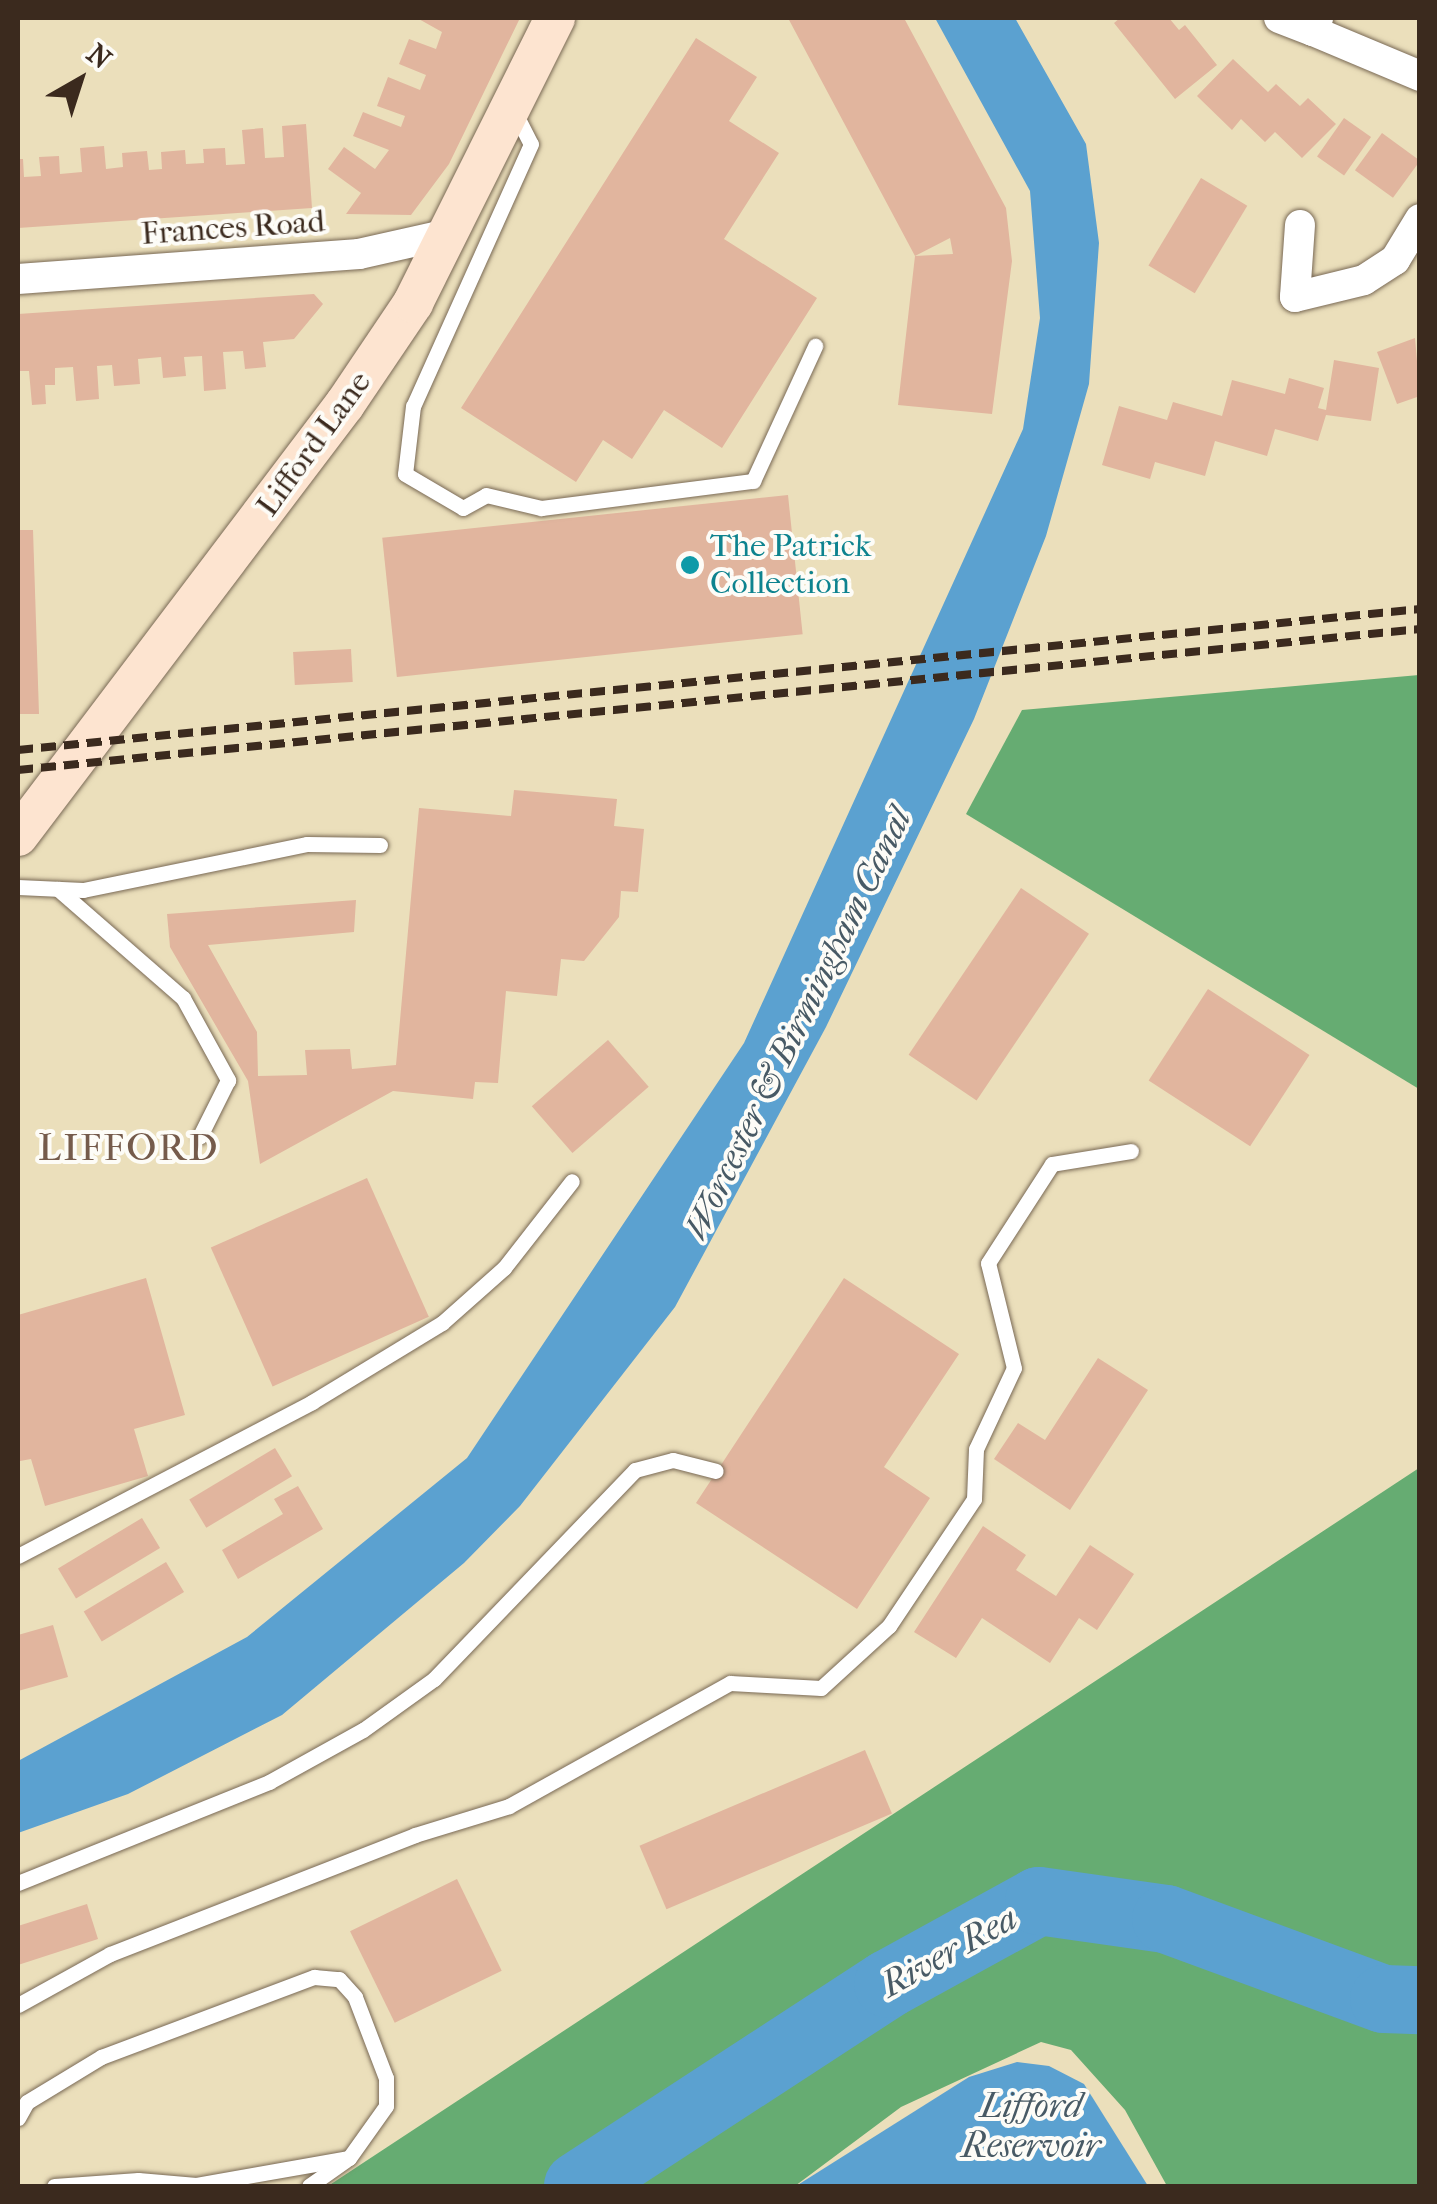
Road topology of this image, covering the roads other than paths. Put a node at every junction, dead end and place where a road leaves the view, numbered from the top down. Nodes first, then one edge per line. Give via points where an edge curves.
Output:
1 (555, 18) edge
2 (1280, 18) edge
3 (1316, 24) edge
4 (1420, 76) edge
5 (512, 106) junction
6 (1420, 219) edge
7 (1300, 225) dead end
8 (452, 233) junction
9 (18, 279) edge
10 (816, 346) dead end
11 (18, 836) edge
12 (380, 844) dead end
13 (18, 887) edge
14 (58, 889) junction
15 (200, 1136) dead end
16 (1131, 1151) dead end
17 (572, 1182) dead end
18 (716, 1471) dead end
19 (18, 1556) edge
20 (18, 1883) edge
21 (18, 2005) edge
22 (18, 2118) edge
23 (349, 2158) junction
24 (54, 2186) edge
25 (310, 2186) edge

1 - 5 street, Lifford Lane
2 - 3 street
3 - 4 street
5 - 8 street, Lifford Lane
5 - 10 lane via 530,144 413,406 405,474 464,508 486,495 541,508 753,480
6 - 7 street via 1395,260 1364,280 1296,297
8 - 9 street, Frances Road via 359,254
8 - 11 street, Lifford Lane via 345,404
12 - 14 lane via 307,844 83,890
13 - 14 lane
14 - 15 lane via 183,998 228,1080
16 - 21 lane via 1052,1164 988,1263 1014,1368 976,1449 974,1499 890,1626 820,1688 730,1684 509,1806 415,1835 110,1954
17 - 19 lane via 504,1268 442,1322 312,1402
18 - 20 lane via 673,1460 635,1470 434,1679 363,1730 269,1782
22 - 23 lane via 27,2102 102,2057 314,1977 339,1979 355,1997 386,2078 386,2106
23 - 24 lane via 196,2185 138,2180
23 - 25 lane

